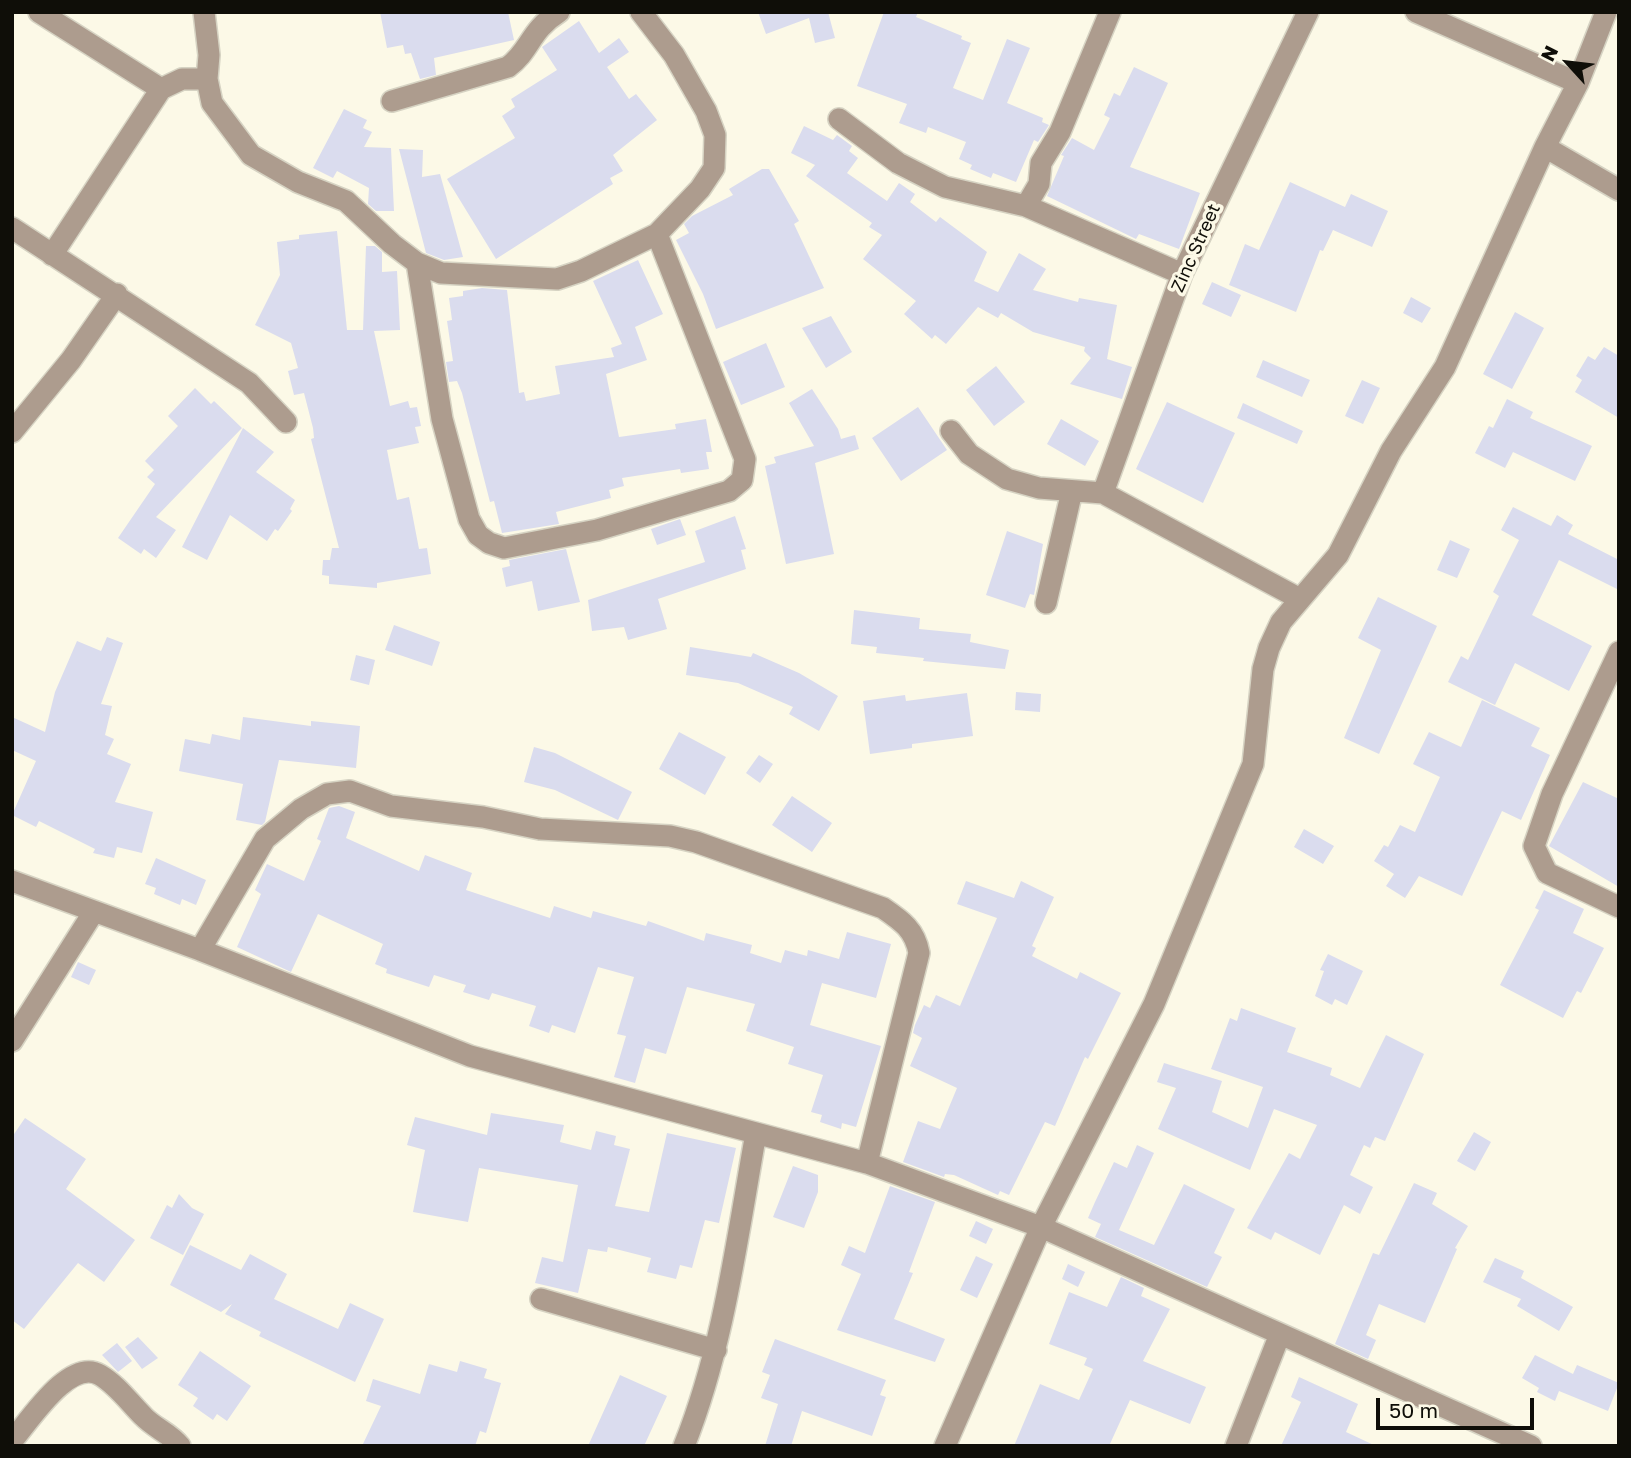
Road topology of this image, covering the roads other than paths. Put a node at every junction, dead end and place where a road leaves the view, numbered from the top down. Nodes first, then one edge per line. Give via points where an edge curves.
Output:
1 (39, 12) edge
2 (204, 12) edge
3 (559, 12) edge
4 (641, 12) edge
5 (1110, 12) edge
6 (1308, 12) edge
7 (1416, 12) edge
8 (1606, 12) edge
9 (207, 79) junction
10 (1578, 83) junction
11 (161, 89) junction
12 (392, 101) dead end
13 (839, 119) dead end
14 (1545, 147) junction
15 (1619, 190) edge
16 (1026, 206) junction
17 (12, 228) edge
18 (657, 234) junction
19 (52, 255) junction
20 (416, 262) junction
21 (1181, 274) junction
22 (117, 294) junction
23 (286, 422) dead end
24 (951, 431) dead end
25 (12, 432) edge
26 (1072, 491) junction
27 (1103, 493) junction
28 (1300, 599) junction
29 (1046, 603) dead end
30 (1619, 652) edge
31 (12, 881) edge
32 (1619, 907) edge
33 (93, 913) junction
34 (200, 950) junction
35 (12, 1041) edge
36 (756, 1133) junction
37 (867, 1163) junction
38 (1041, 1227) junction
39 (541, 1299) dead end
40 (1280, 1334) junction
41 (716, 1350) junction
42 (12, 1441) edge
43 (180, 1446) edge
44 (684, 1446) edge
45 (945, 1446) edge
46 (1236, 1446) edge
47 (1531, 1446) edge

1 - 11 street
2 - 9 street
3 - 12 street via 541,23 521,58 508,67
4 - 18 street via 674,55 706,111 716,144 709,178
5 - 16 street
6 - 21 street, Zinc Street
7 - 10 street
8 - 10 street
9 - 11 street via 182,79
9 - 20 street via 212,103 251,155 298,182 346,201
10 - 14 street
11 - 19 street
13 - 16 street via 898,163 945,187
14 - 15 street
14 - 28 street via 1445,367 1391,451 1338,555
16 - 21 street
17 - 19 street
18 - 20 street via 557,279 441,273
18 - 20 street via 745,459 742,481 729,491 597,530 504,548 478,534 469,519 442,419
19 - 22 street
21 - 27 street, Zinc Street
22 - 23 street via 248,383
22 - 25 street
24 - 26 street via 969,454 1007,479
26 - 27 street
26 - 29 street
27 - 28 street
28 - 38 street via 1282,622 1263,669 1253,764 1154,1004
30 - 32 street via 1552,794 1534,846 1547,873
31 - 33 street
33 - 34 street
33 - 35 street
34 - 36 street via 470,1056
34 - 37 street via 265,839 327,794 350,791 391,806 540,829 647,834 696,842 883,908 907,925 916,939 919,953
36 - 37 street
36 - 41 street
37 - 38 street
38 - 40 street
38 - 45 street
39 - 41 street
40 - 46 street
40 - 47 street
41 - 44 street
42 - 43 street via 65,1380 85,1370 111,1383 148,1422

